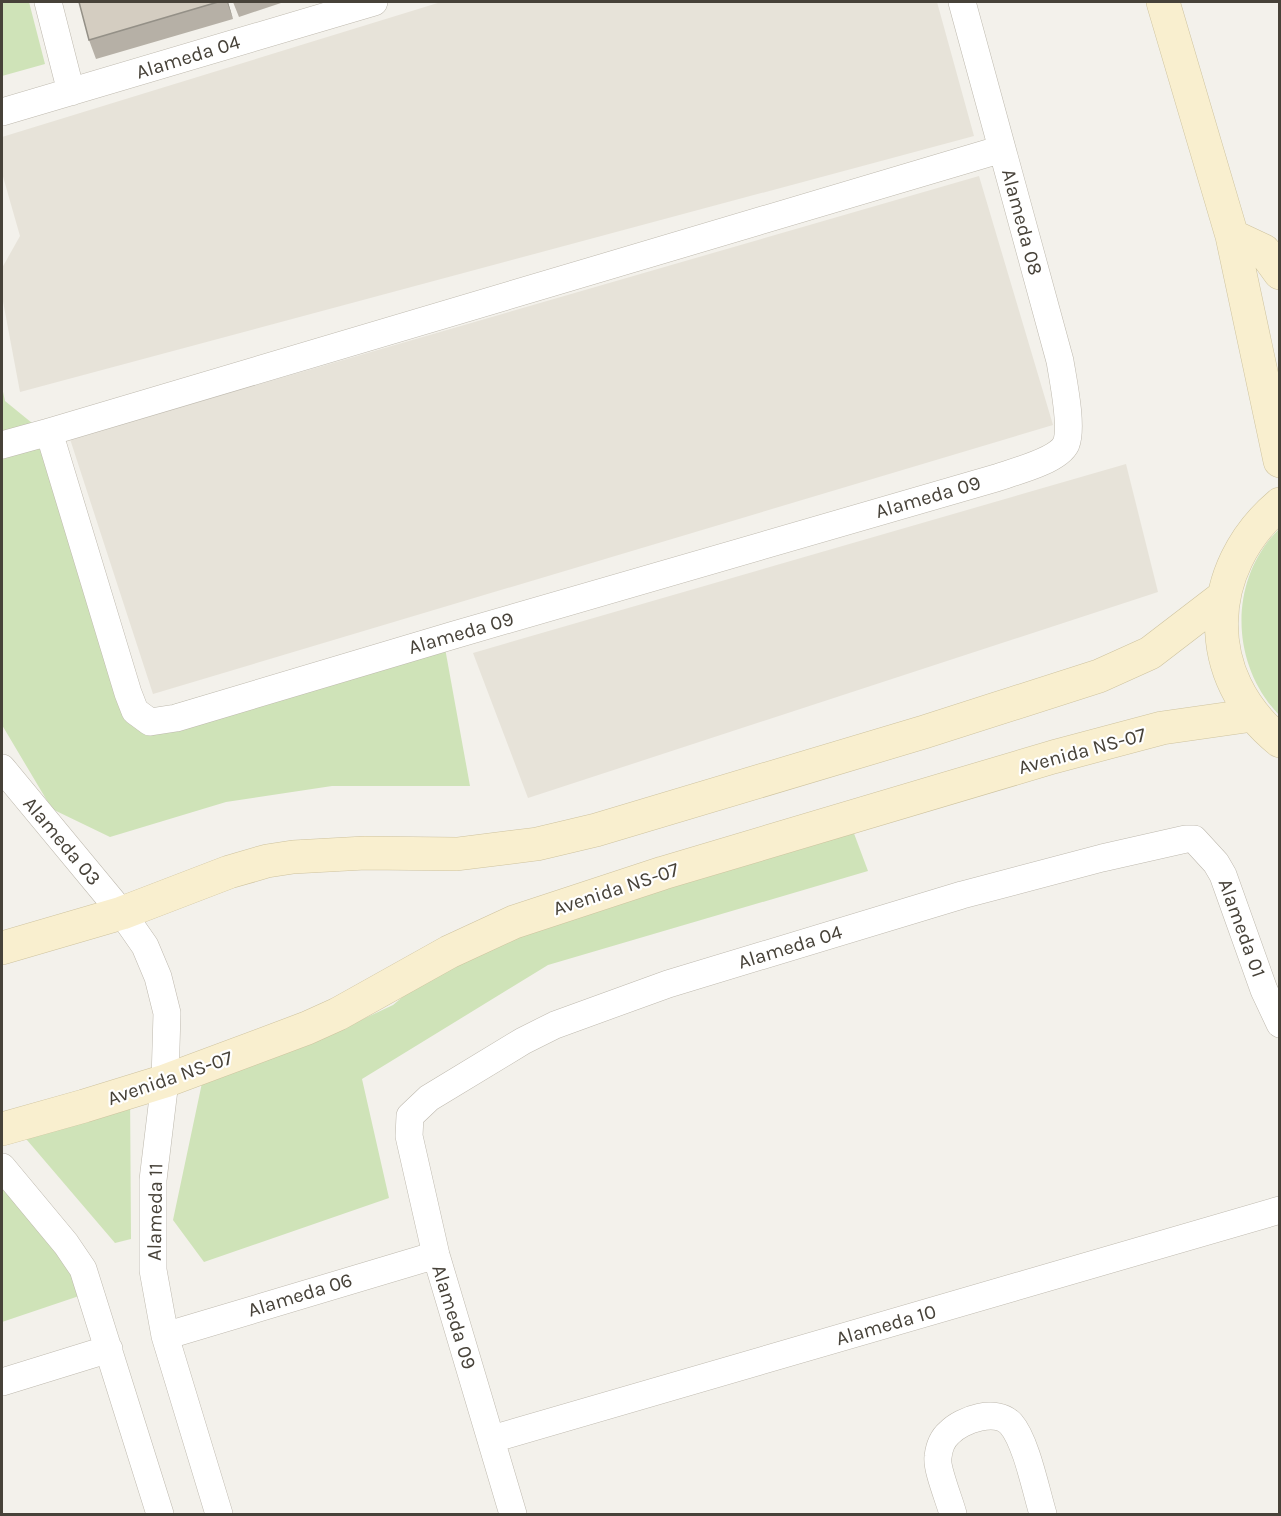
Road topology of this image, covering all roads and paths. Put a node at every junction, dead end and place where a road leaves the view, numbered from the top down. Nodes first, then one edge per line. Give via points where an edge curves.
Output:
1 (48, 2) edge
2 (374, 2) edge
3 (962, 2) edge
4 (1163, 2) edge
5 (71, 92) junction
6 (2, 112) edge
7 (1002, 149) junction
8 (1233, 236) junction
9 (1280, 273) edge
10 (49, 432) junction
11 (2, 445) edge
12 (1065, 445) joint
13 (1280, 460) edge
14 (1280, 504) edge
15 (1223, 597) junction
16 (1253, 715) junction
17 (1280, 741) edge
18 (2, 768) edge
19 (1194, 839) joint
20 (122, 913) junction
21 (2, 948) edge
22 (1280, 1024) edge
23 (165, 1081) junction
24 (410, 1116) joint
25 (2, 1129) edge
26 (2, 1167) edge
27 (1280, 1210) edge
28 (436, 1255) junction
29 (165, 1336) junction
30 (109, 1349) junction
31 (2, 1382) edge
32 (492, 1439) junction
33 (160, 1515) edge
34 (219, 1515) edge
35 (513, 1515) edge
36 (954, 1515) edge
37 (1043, 1515) edge

1 - 5 street
2 - 5 street, Alameda 04
3 - 7 street, Alameda 08
4 - 8 street
5 - 6 street, Alameda 04
7 - 10 street
7 - 12 street, Alameda 08 via 1060,361 1068,417
8 - 9 street via 1264,251
8 - 13 street
10 - 11 street
10 - 12 street, Alameda 09 via 130,700 139,716 150,722 187,715 996,478 1050,458
14 - 15 street via 1259,522 1243,545
15 - 16 street via 1224,652 1233,679
15 - 20 street via 1150,653 1099,676 596,830 537,844 457,854 366,853 267,861
16 - 17 street
16 - 23 street, Avenida NS-07 via 1162,729 1053,757 525,918 449,952 338,1014
18 - 20 street, Alameda 03
19 - 22 street, Alameda 01 via 1223,875
19 - 24 street, Alameda 04 via 1167,842 962,895 657,988 555,1025 523,1041 429,1098
20 - 21 street
20 - 23 street, Alameda 11 via 145,946 158,977 167,1013
23 - 25 street, Avenida NS-07
23 - 29 street, Alameda 11 via 152,1215 153,1270
24 - 28 street, Alameda 09 via 409,1136
26 - 30 street via 78,1259
27 - 32 street, Alameda 10
28 - 29 street, Alameda 06
28 - 32 street, Alameda 09
29 - 34 street, Alameda 11
30 - 31 street
30 - 33 street
32 - 35 street, Alameda 09
36 - 37 street via 937,1460 942,1441 957,1426 997,1416 1006,1419 1018,1433

